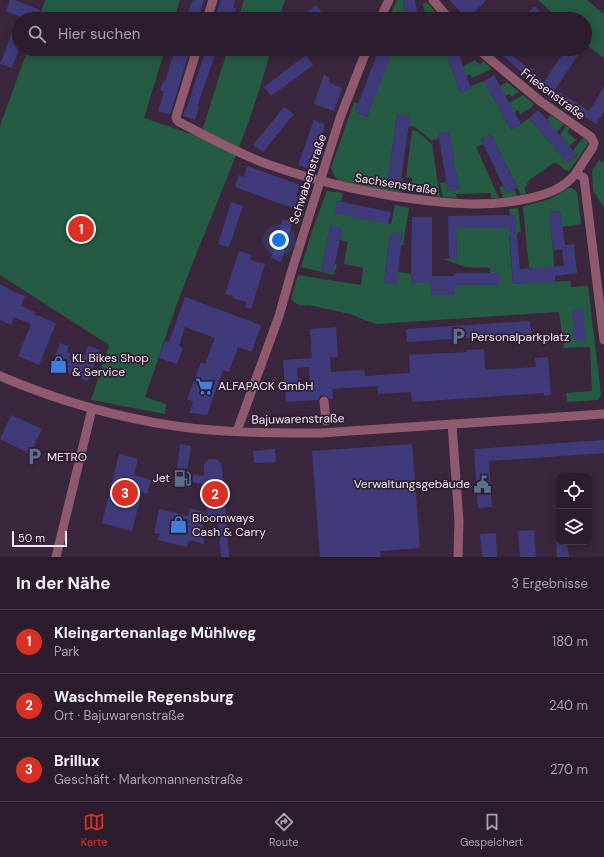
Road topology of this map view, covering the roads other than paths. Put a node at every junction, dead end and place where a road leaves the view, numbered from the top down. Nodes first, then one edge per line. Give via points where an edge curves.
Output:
1 (213, 0) edge
2 (389, 0) edge
3 (433, 0) edge
4 (209, 12) edge
5 (383, 12) edge
6 (443, 12) edge
7 (195, 56) edge
8 (364, 56) edge
9 (486, 56) edge
10 (594, 143) joint
11 (576, 172) junction
12 (320, 181) junction
13 (604, 340) edge
14 (0, 376) edge
15 (324, 401) dead end
16 (92, 409) junction
17 (604, 414) edge
18 (326, 421) dead end
19 (452, 424) junction
20 (237, 431) junction
21 (56, 557) edge
22 (458, 557) edge

1 - 4 street
2 - 5 street
3 - 6 street
7 - 12 street, Sachsenstraße via 176,117 179,122 268,165
8 - 12 street, Schwabenstraße via 340,118
9 - 10 street, Friesenstraße via 540,101 591,137
10 - 11 street, Sachsenstraße
11 - 12 street, Sachsenstraße via 564,184 542,196 494,204 459,204 412,199
11 - 13 street via 584,178
12 - 20 street, Schwabenstraße via 279,316
14 - 16 street, Bajuwarenstraße via 35,391
15 - 18 street
16 - 20 street, Bajuwarenstraße via 176,426
16 - 21 street
17 - 19 street, Bajuwarenstraße
19 - 20 street, Bajuwarenstraße via 321,433
19 - 22 street via 459,521

